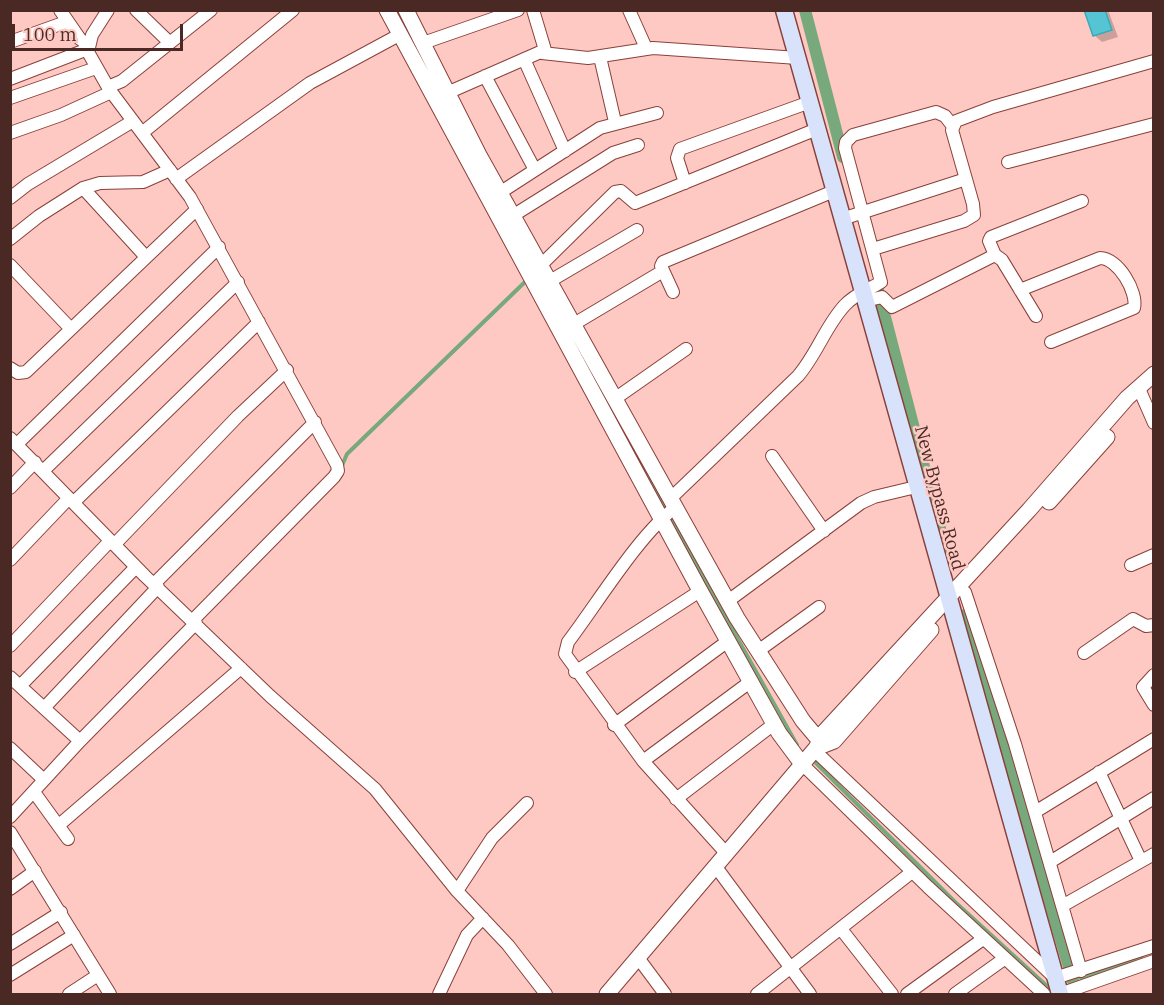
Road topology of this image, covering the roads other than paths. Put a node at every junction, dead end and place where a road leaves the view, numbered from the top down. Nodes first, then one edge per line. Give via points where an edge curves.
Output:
1 (108, 10) edge
2 (136, 10) edge
3 (211, 10) edge
4 (293, 10) edge
5 (387, 10) edge
6 (406, 10) edge
7 (518, 10) edge
8 (533, 10) edge
9 (629, 10) edge
10 (784, 10) edge
11 (63, 16) edge
12 (399, 35) junction
13 (10, 42) edge
14 (169, 42) junction
15 (423, 43) junction
16 (88, 47) junction
17 (646, 48) junction
18 (542, 53) junction
19 (600, 57) junction
20 (798, 58) junction
21 (524, 59) junction
22 (1154, 61) edge
23 (96, 68) junction
24 (485, 76) junction
25 (10, 79) edge
26 (109, 88) junction
27 (447, 93) junction
28 (10, 98) edge
29 (810, 102) junction
30 (657, 113) dead end
31 (133, 121) junction
32 (615, 123) junction
33 (1154, 124) edge
34 (952, 125) junction
35 (817, 129) junction
36 (10, 133) edge
37 (142, 133) junction
38 (638, 145) dead end
39 (565, 151) junction
40 (1008, 162) dead end
41 (535, 170) junction
42 (173, 174) junction
43 (966, 179) junction
44 (685, 183) junction
45 (83, 188) junction
46 (834, 191) junction
47 (501, 192) junction
48 (10, 198) edge
49 (1082, 201) dead end
50 (197, 209) junction
51 (514, 215) junction
52 (854, 216) junction
53 (637, 230) dead end
54 (10, 239) edge
55 (219, 248) junction
56 (873, 249) junction
57 (995, 255) junction
58 (146, 257) junction
59 (10, 265) edge
60 (541, 265) junction
61 (663, 271) junction
62 (550, 281) junction
63 (238, 282) junction
64 (1020, 290) junction
65 (673, 292) dead end
66 (872, 293) junction
67 (1036, 316) dead end
68 (259, 322) junction
69 (574, 324) junction
70 (71, 328) junction
71 (1052, 342) dead end
72 (686, 349) dead end
73 (10, 368) edge
74 (286, 370) junction
75 (1154, 374) edge
76 (1141, 389) junction
77 (616, 398) junction
78 (315, 422) junction
79 (1154, 423) edge
80 (14, 441) edge
81 (772, 456) dead end
82 (39, 466) junction
83 (916, 487) junction
84 (10, 488) edge
85 (72, 500) junction
86 (668, 510) junction
87 (824, 531) junction
88 (112, 543) junction
89 (1154, 555) edge
90 (10, 560) edge
91 (1131, 565) dead end
92 (136, 567) junction
93 (156, 586) junction
94 (700, 591) junction
95 (965, 592) junction
96 (728, 601) junction
97 (949, 604) junction
98 (819, 608) dead end
99 (195, 622) junction
100 (1154, 626) edge
101 (728, 641) junction
102 (10, 646) edge
103 (758, 651) junction
104 (1084, 653) dead end
105 (241, 668) junction
106 (575, 672) junction
107 (1154, 675) edge
108 (10, 676) edge
109 (750, 682) junction
110 (20, 686) junction
111 (1154, 705) edge
112 (44, 708) junction
113 (774, 724) junction
114 (614, 725) junction
115 (1154, 739) edge
116 (80, 741) junction
117 (817, 746) junction
118 (10, 748) edge
119 (643, 761) junction
120 (802, 764) junction
121 (1099, 772) junction
122 (44, 780) junction
123 (34, 792) junction
124 (1154, 798) edge
125 (676, 799) junction
126 (527, 802) dead end
127 (1035, 812) junction
128 (10, 817) edge
129 (1121, 819) junction
130 (59, 825) junction
131 (10, 832) edge
132 (68, 839) dead end
133 (726, 853) junction
134 (1154, 854) edge
135 (1141, 861) junction
136 (1050, 862) junction
137 (716, 867) junction
138 (35, 871) junction
139 (912, 872) junction
140 (10, 889) edge
141 (457, 891) junction
142 (1062, 906) junction
143 (61, 912) junction
144 (483, 918) junction
145 (841, 929) junction
146 (74, 935) junction
147 (983, 939) junction
148 (10, 944) edge
149 (1154, 946) edge
150 (639, 959) junction
151 (1004, 959) junction
152 (1154, 962) edge
153 (791, 969) junction
154 (1070, 974) junction
155 (10, 975) edge
156 (98, 975) junction
157 (1074, 991) edge
158 (69, 994) edge
159 (110, 994) edge
160 (439, 994) edge
161 (546, 994) edge
162 (607, 994) edge
163 (665, 994) edge
164 (757, 994) edge
165 (810, 994) edge
166 (892, 994) edge
167 (907, 994) edge
168 (954, 994) edge
169 (1044, 994) edge

1 - 16 street
2 - 14 street
3 - 14 street
4 - 37 street
5 - 12 street
6 - 15 street
7 - 15 street
8 - 18 street via 546,47
9 - 17 street
10 - 20 main road, New Bypass Road
11 - 13 street
11 - 16 street
12 - 42 street via 310,83
12 - 86 street
14 - 26 street
15 - 27 street
16 - 23 street
16 - 25 street
17 - 19 street
17 - 20 street
18 - 19 street
18 - 21 street
19 - 32 street
20 - 29 main road, New Bypass Road
21 - 24 street
21 - 39 street
22 - 34 street via 993,107
23 - 26 street
23 - 28 street
24 - 27 street
24 - 41 street
26 - 31 street
26 - 36 street via 105,95 80,107
27 - 47 street
29 - 35 main road, New Bypass Road
29 - 44 street via 680,149 677,158
30 - 32 street
31 - 37 street
31 - 48 street
32 - 39 street
33 - 40 street
34 - 43 street
34 - 52 street via 936,112 848,139 845,148
35 - 44 street
35 - 46 main road, New Bypass Road
37 - 42 street
38 - 51 street via 613,153
39 - 41 street
41 - 47 street
42 - 45 street via 143,182 100,183
42 - 50 street
43 - 52 street
43 - 56 street via 974,210 970,219
44 - 60 street via 635,203 615,192
45 - 54 street
45 - 58 street
46 - 52 main road, New Bypass Road
46 - 61 street via 663,262
47 - 51 street
49 - 57 street via 991,237
50 - 55 street
50 - 58 street
51 - 60 street
52 - 56 street
52 - 66 main road, New Bypass Road
53 - 62 street
55 - 63 street
55 - 80 street
56 - 66 street via 881,280
57 - 64 street
57 - 66 street via 892,308
58 - 70 street
59 - 70 street
60 - 62 street
61 - 65 street
61 - 69 street
62 - 69 street
63 - 68 street
63 - 82 street
64 - 67 street
64 - 71 street via 1100,258 1116,265 1135,297 1134,308
66 - 83 main road, New Bypass Road
66 - 86 street via 837,314 798,376
68 - 74 street
68 - 85 street
69 - 77 street
70 - 73 street via 26,372
72 - 77 street
74 - 78 street
74 - 88 street
75 - 76 street
76 - 79 street
76 - 95 street via 1134,404 1074,476
76 - 97 street via 1127,398
77 - 86 street
78 - 93 street
78 - 99 street via 337,465 337,473
80 - 82 street
81 - 87 street
82 - 84 street
82 - 85 street
83 - 87 street via 874,497
83 - 97 main road, New Bypass Road
85 - 88 street
85 - 90 street
86 - 94 street
86 - 96 street
86 - 106 street via 568,642 565,654
87 - 96 street
88 - 92 street
88 - 102 street
89 - 91 street
92 - 93 street
92 - 110 street
93 - 99 street
93 - 112 street
94 - 101 street
94 - 106 street
95 - 97 street
95 - 127 street
96 - 103 street
97 - 117 street via 859,693
97 - 154 main road, New Bypass Road
98 - 103 street
99 - 105 street
99 - 116 street
100 - 104 street via 1134,619
101 - 109 street
101 - 114 street
103 - 117 street
105 - 130 street
105 - 141 street via 375,789
106 - 114 street
107 - 111 street via 1143,687
108 - 110 street
109 - 113 street
109 - 119 street
110 - 112 street
112 - 116 street
113 - 120 street
113 - 125 street
114 - 119 street
115 - 121 street
116 - 122 street
117 - 120 street
117 - 154 street
118 - 122 street
119 - 125 street
120 - 133 street
120 - 139 street
121 - 127 street
121 - 129 street
122 - 123 street
123 - 128 street
123 - 130 street
124 - 129 street
125 - 133 street
126 - 141 street via 492,838
127 - 136 street
129 - 135 street
129 - 136 street
130 - 132 street
131 - 138 street
133 - 137 street
134 - 135 street
135 - 142 street
136 - 142 street
137 - 150 street
137 - 153 street
138 - 140 street
138 - 143 street
139 - 145 street
139 - 147 street
141 - 144 street
142 - 154 street
143 - 146 street
143 - 148 street
144 - 160 street via 467,935
144 - 161 street
145 - 153 street
145 - 166 street
146 - 155 street
146 - 156 street
147 - 151 street
147 - 167 street
149 - 154 street
150 - 162 street
150 - 163 street
151 - 168 street
151 - 169 street
152 - 157 street
153 - 164 street
153 - 165 street
154 - 157 main road, New Bypass Road
156 - 158 street
156 - 159 street

